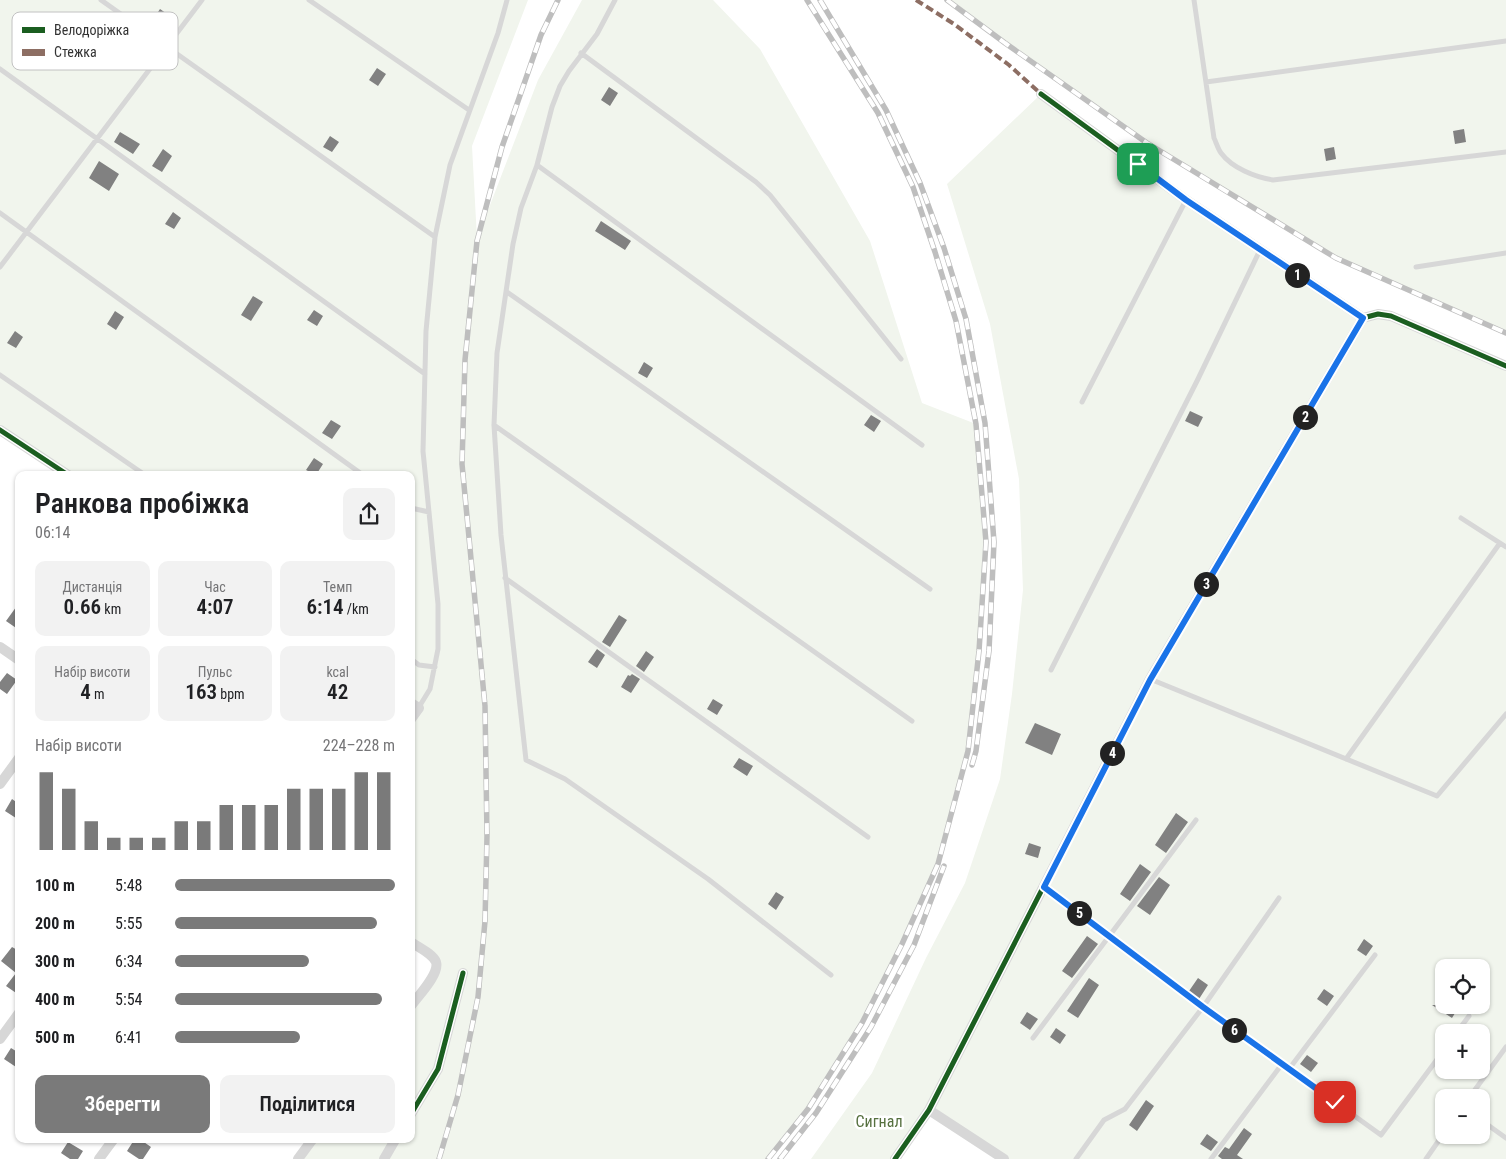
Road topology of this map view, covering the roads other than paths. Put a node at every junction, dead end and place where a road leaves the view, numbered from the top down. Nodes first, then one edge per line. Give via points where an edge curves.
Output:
1 (101, 0) edge
2 (202, 0) edge
3 (309, 0) edge
4 (506, 0) edge
5 (615, 0) edge
6 (1194, 0) edge
7 (118, 12) edge
8 (178, 31) edge
9 (1506, 41) edge
10 (581, 53) junction
11 (178, 55) edge
12 (0, 69) edge
13 (149, 70) edge
14 (1206, 82) junction
15 (1042, 94) dead end
16 (469, 110) junction
17 (98, 138) junction
18 (1506, 152) edge
19 (537, 165) junction
20 (1186, 200) junction
21 (0, 214) edge
22 (26, 232) junction
23 (435, 237) junction
24 (1260, 250) junction
25 (1506, 253) edge
26 (0, 267) edge
27 (1416, 267) dead end
28 (507, 292) junction
29 (1363, 318) junction
30 (900, 360) dead end
31 (1506, 366) edge
32 (425, 374) junction
33 (0, 375) edge
34 (1082, 402) dead end
35 (494, 425) junction
36 (0, 430) edge
37 (922, 445) dead end
38 (62, 471) edge
39 (139, 471) edge
40 (357, 471) edge
41 (415, 509) edge
42 (429, 512) junction
43 (1461, 518) dead end
44 (1500, 543) junction
45 (1506, 547) edge
46 (506, 578) junction
47 (930, 589) dead end
48 (0, 647) edge
49 (15, 657) edge
50 (415, 662) edge
51 (435, 666) junction
52 (1051, 670) dead end
53 (1150, 680) junction
54 (415, 705) edge
55 (1506, 714) edge
56 (912, 721) dead end
57 (1346, 759) junction
58 (15, 763) edge
59 (0, 784) edge
60 (1196, 820) dead end
61 (868, 837) dead end
62 (1044, 887) junction
63 (1279, 898) dead end
64 (1110, 936) junction
65 (415, 945) edge
66 (1374, 955) dead end
67 (463, 973) dead end
68 (831, 975) dead end
69 (415, 1001) edge
70 (1203, 1007) junction
71 (1469, 1016) dead end
72 (15, 1018) edge
73 (1463, 1024) edge
74 (0, 1038) edge
75 (1033, 1038) dead end
76 (1506, 1047) edge
77 (1435, 1062) edge
78 (1282, 1064) junction
79 (1289, 1069) junction
80 (1476, 1089) edge
81 (415, 1107) edge
82 (929, 1110) junction
83 (1490, 1126) edge
84 (1506, 1138) edge
85 (111, 1143) edge
86 (310, 1143) edge
87 (394, 1143) edge
88 (1436, 1144) edge
89 (99, 1159) edge
90 (298, 1159) edge
91 (384, 1159) edge
92 (895, 1159) edge
93 (1004, 1159) edge
94 (1076, 1159) edge
95 (1211, 1159) edge
96 (1426, 1159) edge

1 - 7 lane
2 - 8 lane
3 - 16 lane
4 - 16 lane via 498,34
5 - 10 lane via 597,34
6 - 14 lane
9 - 14 lane
10 - 19 lane via 560,86 544,132
10 - 30 lane via 770,195
11 - 23 lane
12 - 17 lane
13 - 17 lane
14 - 18 lane via 1214,138 1221,153 1258,178 1273,180
15 - 20 street
16 - 23 lane via 450,165
17 - 22 lane
17 - 32 lane
19 - 28 lane via 521,208
19 - 37 lane
20 - 24 street
20 - 34 lane
21 - 22 lane
22 - 26 lane
22 - 40 lane
23 - 32 lane
24 - 29 street
24 - 52 lane
25 - 27 lane
28 - 35 lane via 497,353
28 - 47 lane
29 - 31 street via 1378,314 1391,316
29 - 53 street
32 - 42 lane via 423,451
33 - 39 lane
35 - 46 lane
35 - 56 lane
36 - 38 street
41 - 42 lane
42 - 51 lane via 438,604
43 - 44 lane
44 - 45 lane
44 - 57 lane
46 - 61 lane
46 - 68 lane via 526,760 565,779 708,879
48 - 49 street
50 - 51 lane
51 - 54 lane via 430,689
53 - 57 lane
53 - 62 street
55 - 57 lane via 1438,796
58 - 59 street
60 - 64 lane
62 - 64 lane
62 - 82 street
63 - 70 lane
64 - 70 lane
64 - 75 lane
65 - 69 street via 436,962 436,972
66 - 79 lane
67 - 81 street via 438,1069
70 - 78 lane
70 - 94 lane via 1125,1109 1104,1120
71 - 73 lane
72 - 74 street
76 - 80 lane
77 - 79 lane via 1381,1135
78 - 79 lane
78 - 95 lane
82 - 92 street
82 - 93 street
83 - 84 lane
85 - 89 street
86 - 90 street
87 - 91 street
88 - 96 lane

